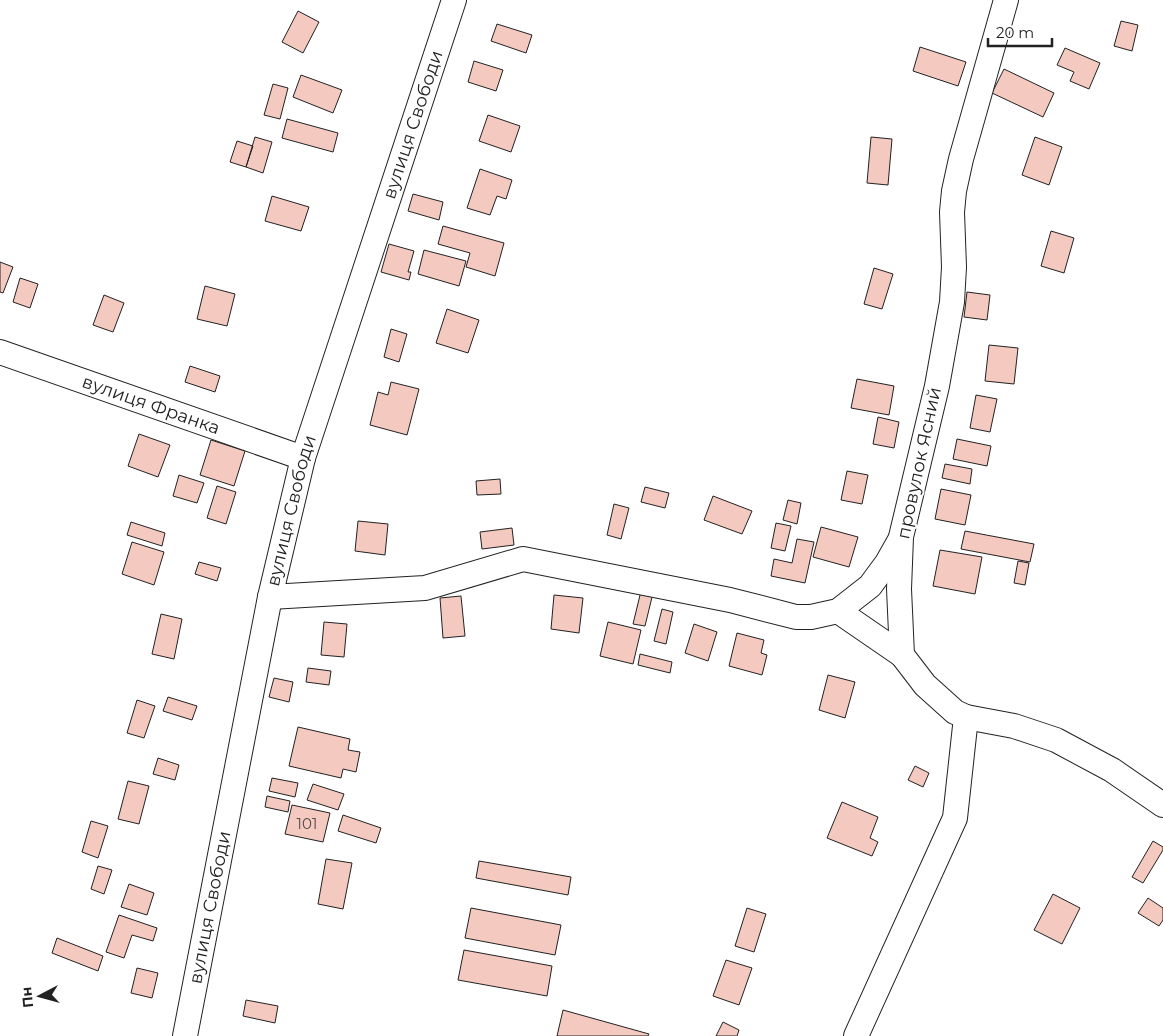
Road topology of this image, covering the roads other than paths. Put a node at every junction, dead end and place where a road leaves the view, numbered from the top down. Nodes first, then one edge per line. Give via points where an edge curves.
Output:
1 (454, 0) edge
2 (1006, 0) edge
3 (0, 352) edge
4 (303, 458) junction
5 (901, 537) junction
6 (270, 597) junction
7 (838, 611) junction
8 (902, 655) junction
9 (966, 717) junction
10 (1163, 805) edge
11 (185, 1036) edge
12 (856, 1036) edge

1 - 4 street, вулиця Свободи
2 - 5 street, провулок Ясний via 954,191 952,302 937,386
3 - 4 street, вулиця Франка
4 - 6 street, вулиця Свободи
5 - 7 street via 870,586
5 - 8 street, провулок Ясний
6 - 7 street via 425,588 523,559 730,600 796,617
6 - 11 street, вулиця Свободи
7 - 8 street
8 - 9 street via 925,685 955,712
9 - 10 street via 1014,726 1056,740 1112,770
9 - 12 street via 955,818

